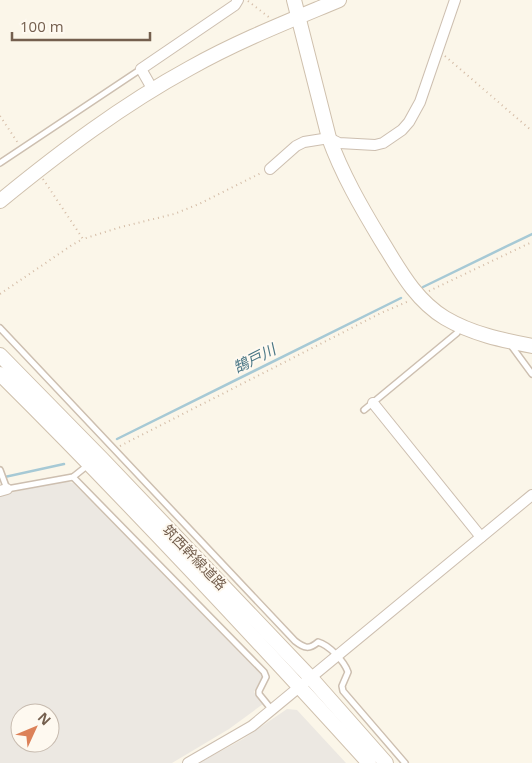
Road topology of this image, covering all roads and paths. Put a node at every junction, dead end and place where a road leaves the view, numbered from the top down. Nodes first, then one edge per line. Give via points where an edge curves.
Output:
1 (238, 0) edge
2 (246, 0) edge
3 (294, 0) edge
4 (339, 0) edge
5 (455, 0) edge
6 (270, 18) dead end
7 (298, 18) junction
8 (437, 52) junction
9 (141, 69) junction
10 (153, 90) junction
11 (0, 116) edge
12 (532, 131) edge
13 (329, 138) junction
14 (21, 148) junction
15 (0, 163) edge
16 (270, 169) joint
17 (38, 171) junction
18 (0, 201) edge
19 (83, 239) junction
20 (532, 242) edge
21 (0, 294) edge
22 (419, 296) junction
23 (461, 327) junction
24 (0, 328) edge
25 (508, 341) junction
26 (532, 346) edge
27 (0, 355) edge
28 (0, 374) edge
29 (532, 374) edge
30 (373, 403) junction
31 (364, 410) dead end
32 (114, 450) junction
33 (96, 462) junction
34 (0, 470) edge
35 (73, 477) junction
36 (3, 490) edge
37 (532, 495) edge
38 (481, 538) junction
39 (336, 656) junction
40 (311, 678) junction
41 (299, 687) junction
42 (272, 710) junction
43 (188, 763) edge
44 (369, 763) edge
45 (386, 763) edge
46 (405, 763) edge

1 - 9 street via 213,21
2 - 6 path
3 - 7 street
4 - 7 street
5 - 8 street
7 - 10 street via 232,46
7 - 13 street
8 - 12 path via 451,59
8 - 13 street via 420,102 402,130 375,145 339,143
9 - 10 street
9 - 14 lane
10 - 17 street
11 - 14 path
13 - 16 street via 296,146
13 - 22 street via 351,188 408,284
14 - 15 lane
16 - 19 path via 190,208
17 - 18 street
17 - 19 path
19 - 21 path
20 - 22 path
22 - 23 street via 444,318
22 - 32 path
23 - 25 street
23 - 30 lane
24 - 32 lane
25 - 26 street
25 - 29 lane
27 - 33 street, 筑西幹線道路
28 - 33 street, 筑西幹線道路
30 - 31 lane
30 - 38 street
32 - 33 lane
32 - 39 lane via 295,641 308,648 318,642 325,644
33 - 35 lane
33 - 40 street, 筑西幹線道路
33 - 41 street, 筑西幹線道路
34 - 36 lane
35 - 36 lane
35 - 42 lane via 264,672 266,677 259,694
37 - 38 street
38 - 39 street
39 - 40 street
39 - 46 lane via 348,672 343,691
40 - 41 street
40 - 45 street, 筑西幹線道路
41 - 42 street
41 - 44 street, 筑西幹線道路
42 - 43 street via 243,732

